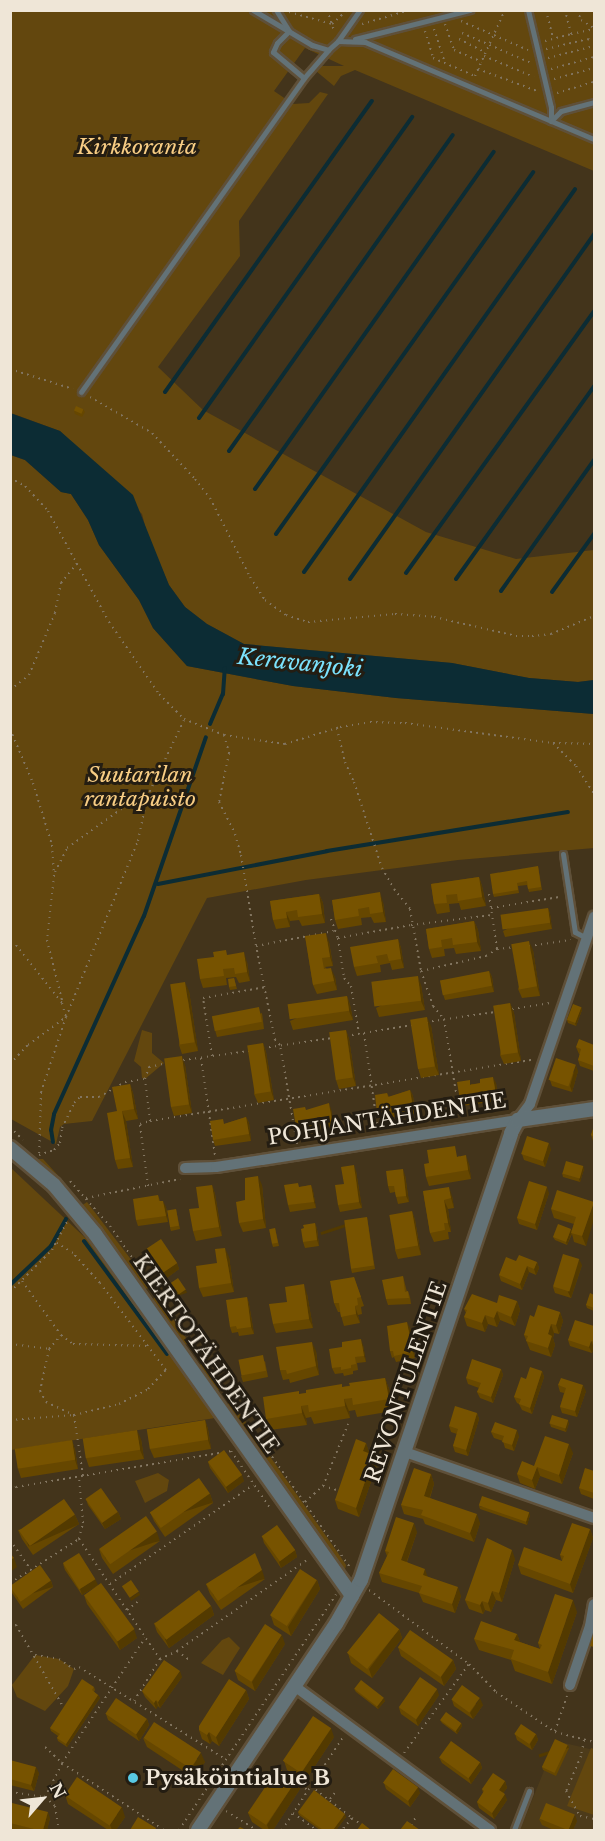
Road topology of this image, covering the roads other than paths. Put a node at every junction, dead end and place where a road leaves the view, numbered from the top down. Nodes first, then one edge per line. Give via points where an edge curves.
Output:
1 (276, 10) edge
2 (360, 10) edge
3 (470, 10) edge
4 (528, 10) edge
5 (257, 11) edge
6 (290, 31) junction
7 (353, 40) junction
8 (338, 41) junction
9 (328, 50) junction
10 (304, 78) junction
11 (594, 102) edge
12 (551, 121) junction
13 (594, 139) edge
14 (81, 392) road end
15 (563, 854) dead end
16 (594, 917) edge
17 (582, 939) junction
18 (594, 1109) edge
19 (518, 1120) junction
20 (10, 1148) edge
21 (185, 1167) dead end
22 (405, 1452) junction
23 (594, 1518) edge
24 (352, 1596) junction
25 (594, 1606) edge
26 (293, 1685) junction
27 (570, 1685) road end
28 (529, 1791) dead end
29 (198, 1830) edge
30 (490, 1830) edge
31 (514, 1830) edge

1 - 6 lane
2 - 8 lane
3 - 7 lane
4 - 12 lane
5 - 6 lane
6 - 9 lane
6 - 10 lane via 273,52
7 - 8 lane
7 - 12 lane
8 - 9 lane
9 - 10 lane
10 - 14 lane
11 - 12 lane via 561,111
12 - 13 lane
15 - 17 lane via 575,932
16 - 17 street, REVONTULENTIE
17 - 19 street, REVONTULENTIE via 530,1104
18 - 19 street, POHJANTÄHDENTIE
19 - 21 street, POHJANTÄHDENTIE via 216,1167
19 - 22 street, REVONTULENTIE
20 - 24 street, KIERTOTÄHDENTIE via 54,1185 95,1234
22 - 23 street
22 - 24 street, REVONTULENTIE via 370,1556
24 - 26 street, REVONTULENTIE
25 - 27 street
26 - 29 street, REVONTULENTIE
26 - 30 street
28 - 31 lane

